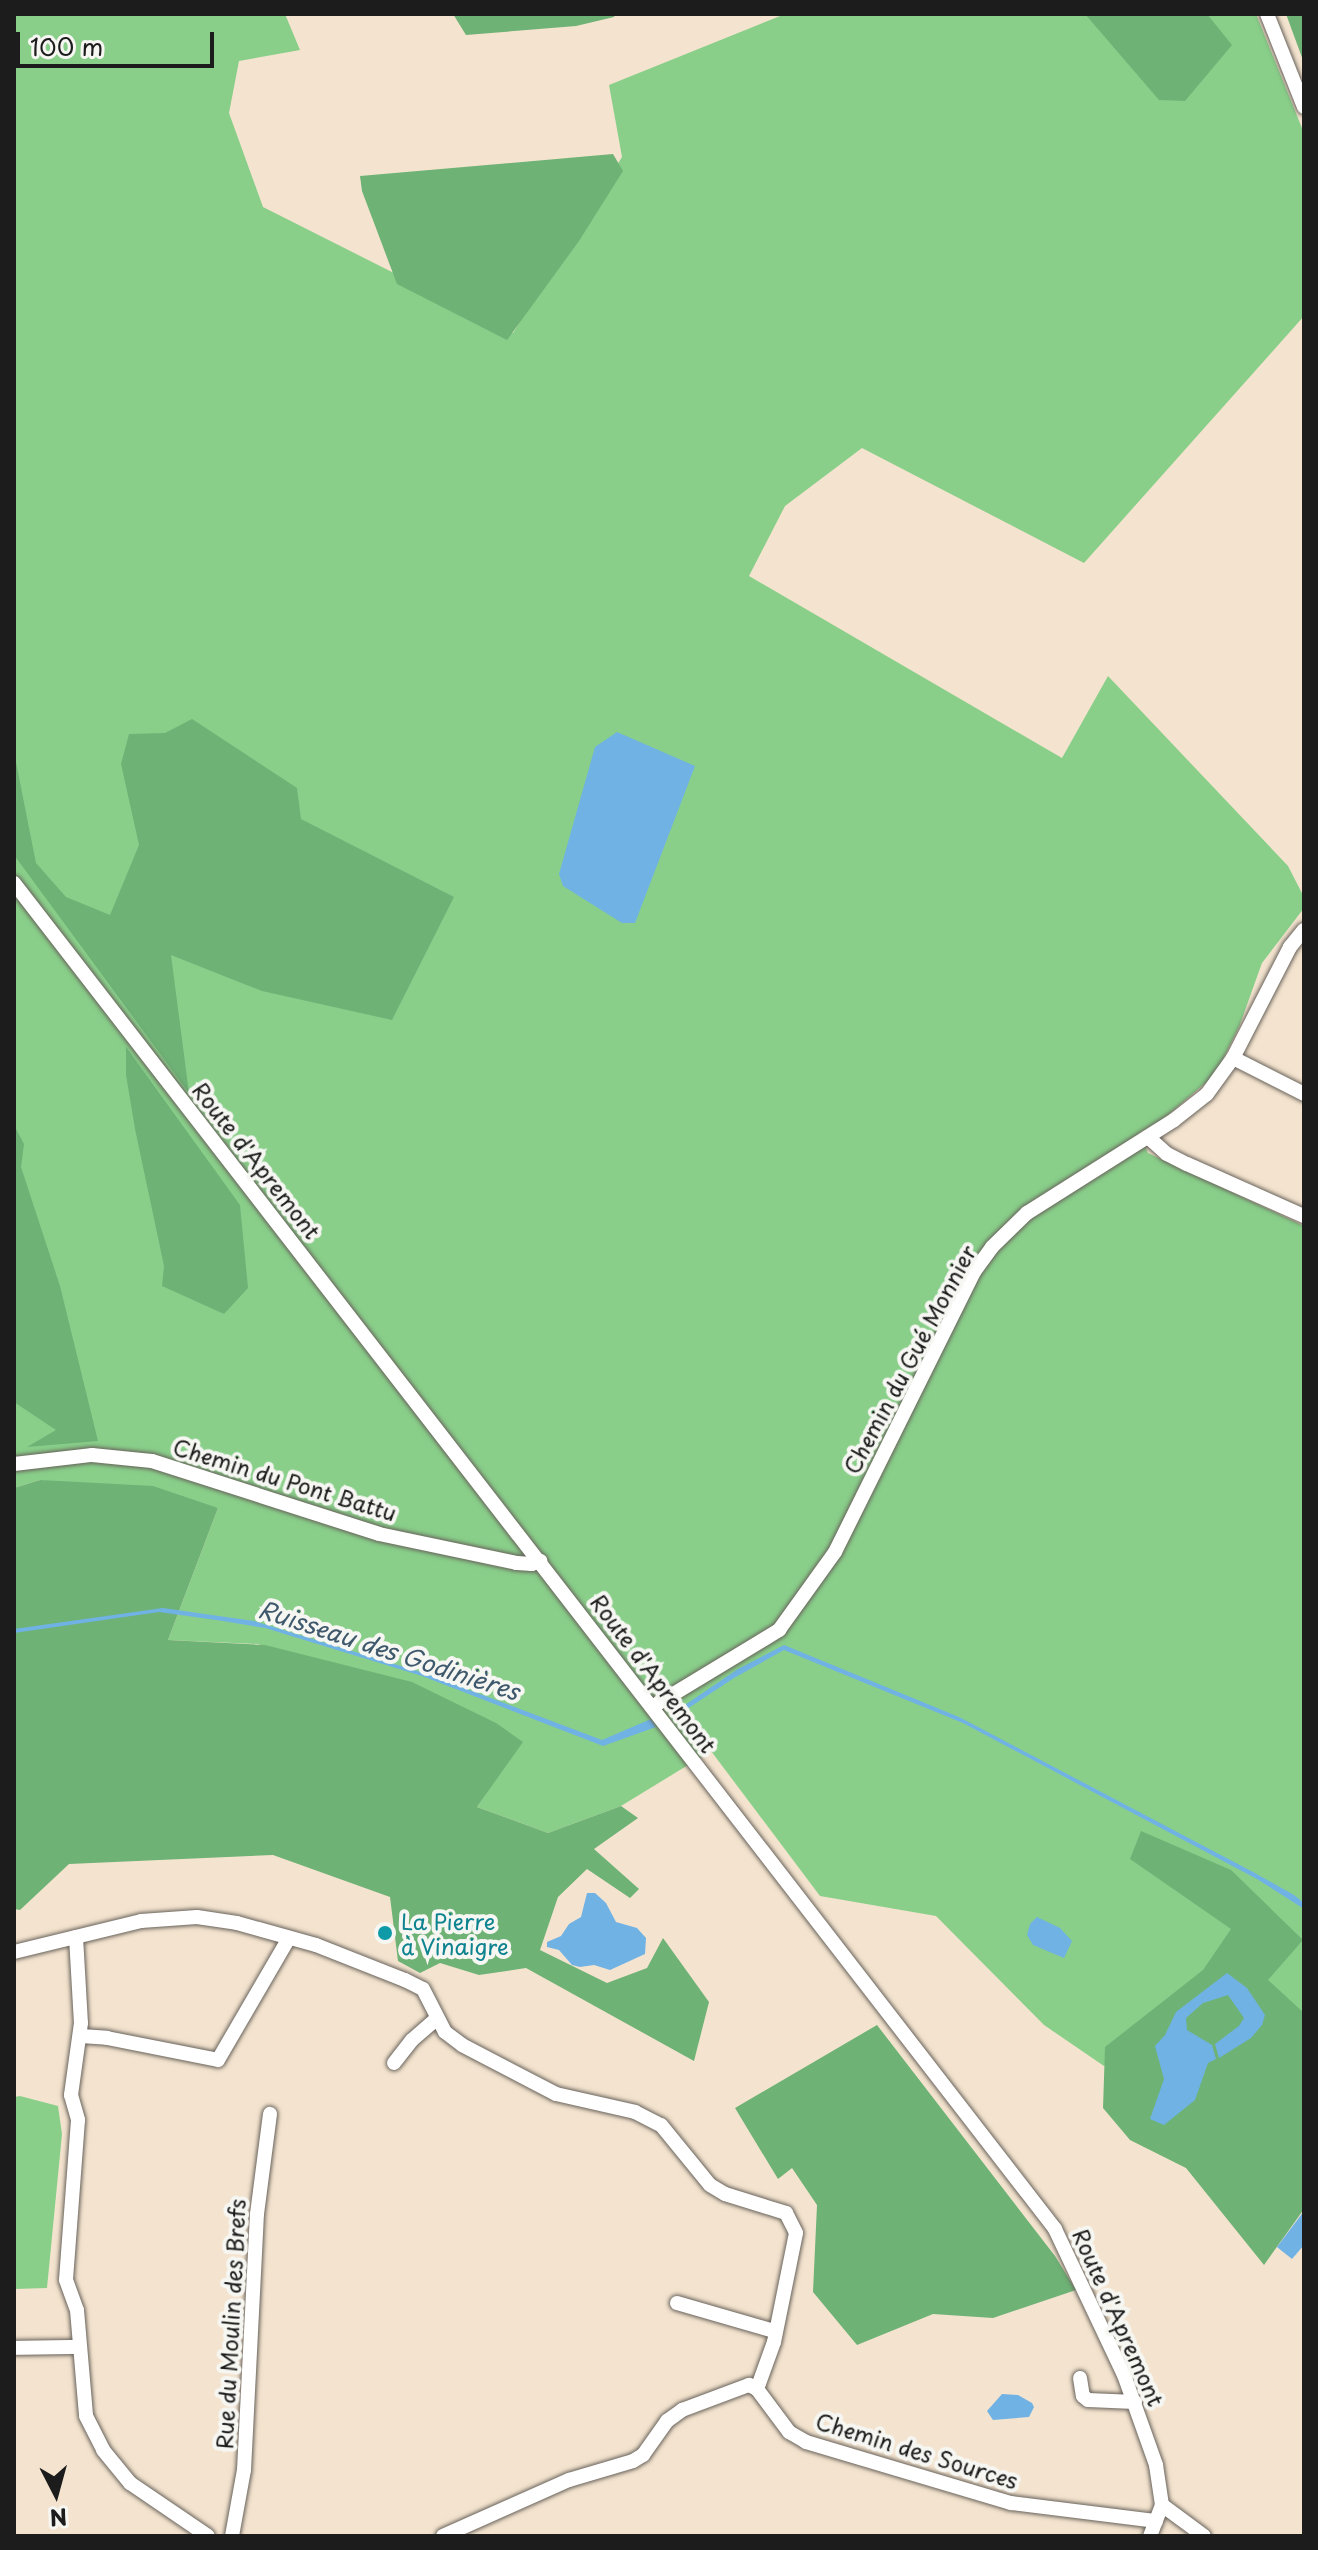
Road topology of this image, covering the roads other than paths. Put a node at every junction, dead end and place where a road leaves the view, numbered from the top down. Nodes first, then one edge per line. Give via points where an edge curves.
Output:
1 (1267, 14) edge
2 (1304, 107) edge
3 (14, 883) edge
4 (1304, 930) edge
5 (1233, 1058) junction
6 (1304, 1094) edge
7 (1148, 1137) junction
8 (1304, 1216) edge
9 (14, 1464) edge
10 (540, 1561) junction
11 (652, 1707) junction
12 (76, 1937) junction
13 (289, 1938) junction
14 (14, 1952) edge
15 (437, 2018) junction
16 (81, 2036) junction
17 (394, 2063) dead end
18 (270, 2114) dead end
19 (677, 2303) dead end
20 (774, 2331) junction
21 (79, 2347) junction
22 (14, 2348) edge
23 (1080, 2378) dead end
24 (757, 2389) junction
25 (1135, 2402) junction
26 (1162, 2505) junction
27 (1156, 2521) junction
28 (208, 2536) edge
29 (232, 2536) edge
30 (443, 2536) edge
31 (1150, 2536) edge
32 (1204, 2536) edge

1 - 2 street
3 - 10 street, Route d'Apremont
4 - 5 street, Chemin du Gué Monnier
5 - 6 street
5 - 7 street, Chemin du Gué Monnier via 1200,1100
7 - 8 street via 1167,1154
7 - 11 street, Chemin du Gué Monnier via 1027,1213 992,1247 974,1272 835,1552 802,1601 762,1643
9 - 10 street, Chemin du Pont Battu via 92,1455 152,1461 379,1534 517,1563
10 - 11 street, Route d'Apremont
11 - 25 street, Route d'Apremont via 1047,2217
12 - 13 street via 141,1921 197,1917
12 - 14 street
12 - 16 street
13 - 15 street via 423,1989
13 - 16 street via 218,2060
15 - 17 street
15 - 20 street via 462,2045 556,2094 649,2118 674,2137 710,2185 786,2213 796,2233
16 - 21 street via 71,2095 78,2120 66,2280 77,2310
18 - 29 street, Rue du Moulin des Brefs via 260,2168 244,2470
19 - 20 street
20 - 24 street
21 - 22 street
21 - 28 street via 86,2416 103,2450 130,2483
23 - 25 street via 1088,2400
24 - 27 street, Chemin des Sources via 789,2432 806,2442 1011,2503
24 - 30 street via 741,2385 698,2402 667,2421 633,2461 569,2480
25 - 26 street, Route d'Apremont via 1156,2465
26 - 27 street, Route d'Apremont
26 - 32 street
27 - 31 street, Route d'Apremont

